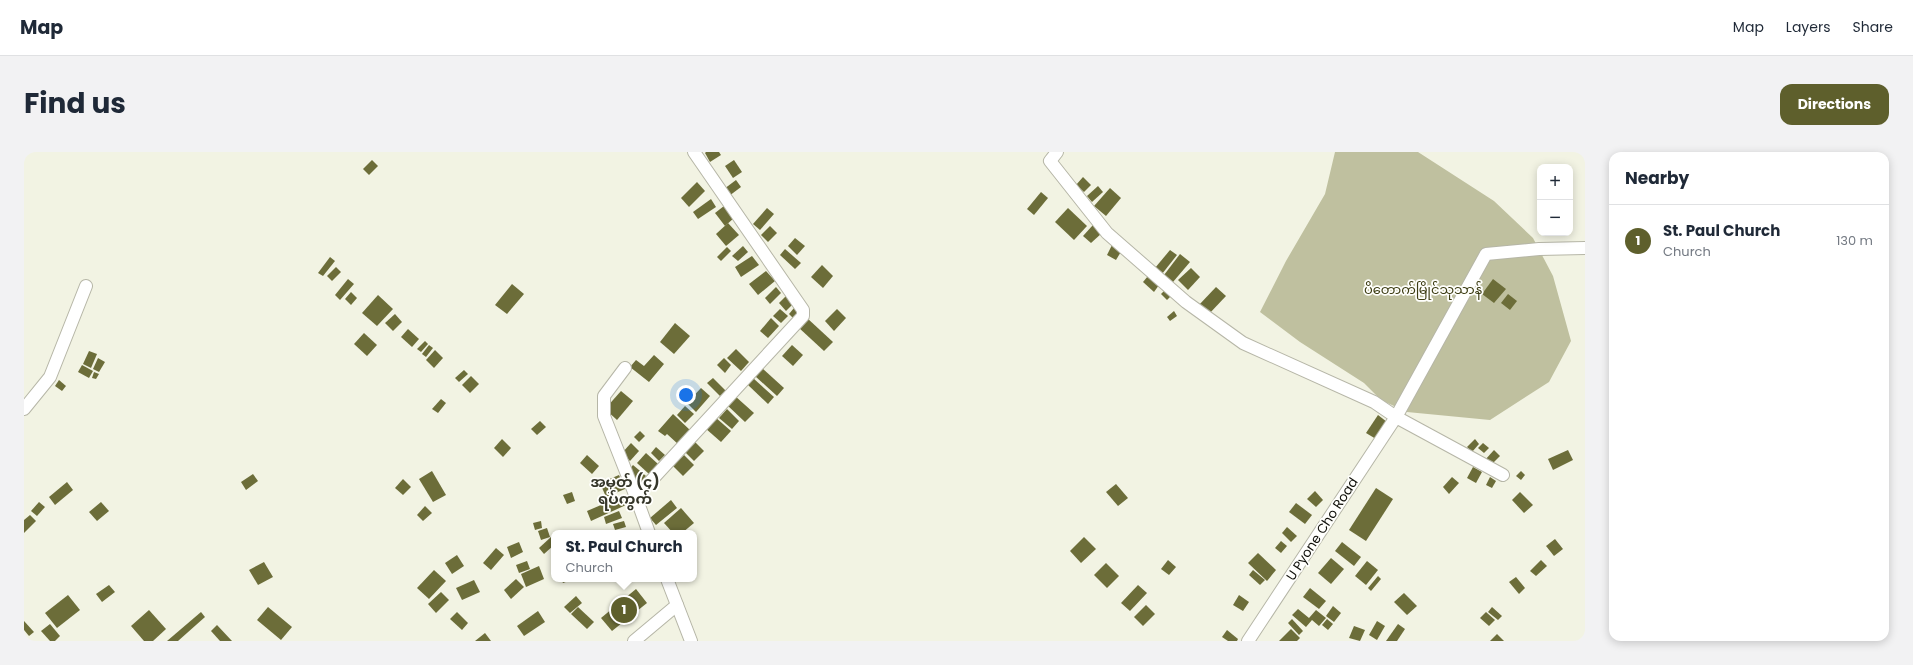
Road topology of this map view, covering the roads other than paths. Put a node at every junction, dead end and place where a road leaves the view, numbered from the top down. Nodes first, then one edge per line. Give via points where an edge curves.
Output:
1 (694, 152) edge
2 (1057, 152) edge
3 (1585, 248) edge
4 (86, 286) dead end
5 (625, 368) dead end
6 (24, 409) edge
7 (1396, 417) junction
8 (1503, 475) dead end
9 (636, 497) junction
10 (648, 530) edge
11 (668, 582) edge
12 (677, 605) junction
13 (634, 641) edge
14 (691, 641) edge
15 (1248, 641) edge

1 - 9 street via 803,310 803,316
2 - 7 street via 1050,160 1107,233 1186,302 1243,343 1374,402
3 - 7 street, U Pyone Cho Road via 1486,254
4 - 6 street via 50,377
5 - 9 street via 604,396 604,416
7 - 8 street
7 - 15 street, U Pyone Cho Road
9 - 10 street
11 - 12 street
12 - 13 street
12 - 14 street

